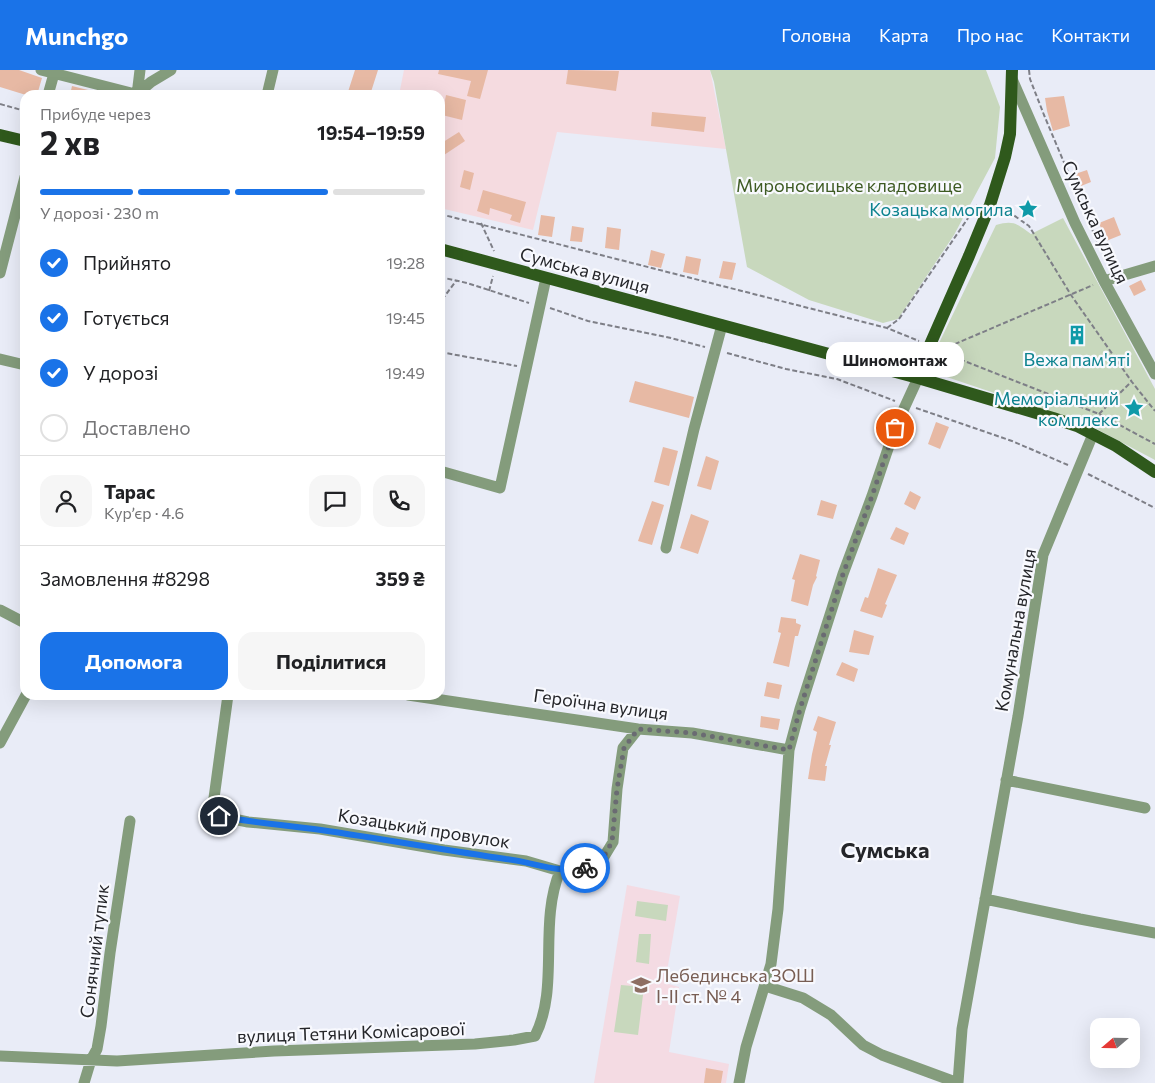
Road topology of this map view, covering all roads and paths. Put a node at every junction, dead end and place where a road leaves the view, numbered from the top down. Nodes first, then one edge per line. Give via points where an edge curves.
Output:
1 (41, 70) edge
2 (140, 70) edge
3 (171, 70) edge
4 (273, 70) edge
5 (1029, 70) edge
6 (55, 72) edge
7 (1011, 74) edge
8 (50, 90) edge
9 (120, 90) edge
10 (138, 90) edge
11 (143, 90) edge
12 (268, 90) edge
13 (0, 104) edge
14 (20, 110) edge
15 (0, 135) edge
16 (20, 141) edge
17 (20, 196) edge
18 (991, 200) junction
19 (445, 215) edge
20 (481, 224) junction
21 (1100, 247) dead end
22 (445, 250) edge
23 (494, 252) dead end
24 (1155, 266) edge
25 (495, 272) dead end
26 (0, 273) edge
27 (445, 278) edge
28 (546, 278) junction
29 (456, 281) junction
30 (1104, 281) junction
31 (489, 291) junction
32 (1072, 294) junction
33 (445, 296) edge
34 (540, 304) junction
35 (722, 325) junction
36 (887, 328) junction
37 (924, 342) dead end
38 (935, 349) dead end
39 (938, 350) junction
40 (445, 353) edge
41 (0, 360) edge
42 (20, 364) edge
43 (526, 368) junction
44 (901, 373) junction
45 (1155, 374) edge
46 (918, 378) junction
47 (1132, 382) junction
48 (905, 405) junction
49 (1155, 411) edge
50 (1099, 414) junction
51 (1093, 434) junction
52 (1155, 444) edge
53 (1079, 470) junction
54 (445, 472) edge
55 (1155, 472) edge
56 (1155, 508) edge
57 (666, 548) dead end
58 (0, 610) edge
59 (20, 620) edge
60 (23, 700) edge
61 (227, 700) edge
62 (442, 700) edge
63 (638, 729) junction
64 (0, 743) edge
65 (789, 750) junction
66 (1006, 780) junction
67 (1145, 808) dead end
68 (130, 821) dead end
69 (560, 871) junction
70 (985, 899) junction
71 (1155, 933) edge
72 (765, 986) junction
73 (0, 1056) edge
74 (91, 1060) junction
75 (84, 1083) edge
76 (739, 1083) edge
77 (958, 1083) edge

1 - 6 street
2 - 10 street
3 - 11 street
4 - 12 street
5 - 21 path via 1044,115
6 - 8 street
6 - 9 street
7 - 18 main road via 1010,134
7 - 30 street, Сумська вулиця via 1075,223
13 - 14 path
15 - 16 main road
17 - 26 street
18 - 32 path via 1029,226
18 - 36 path via 976,206 899,319
18 - 44 main road via 929,347
19 - 20 path
20 - 23 path
20 - 36 path
22 - 28 main road, Сумська вулиця
24 - 30 street
25 - 31 path
27 - 29 path
28 - 34 street
28 - 35 main road, Сумська вулиця
29 - 31 path
29 - 33 path
30 - 32 path
30 - 45 street, Сумська вулиця
31 - 34 path
32 - 39 path
32 - 47 path
34 - 43 street
35 - 44 main road, Сумська вулиця
35 - 57 street
36 - 37 path
38 - 39 path
39 - 50 path
40 - 43 path
41 - 42 street
43 - 54 street via 500,488
44 - 46 main road, Сумська вулиця
46 - 48 street
46 - 51 main road, Сумська вулиця via 1053,418
47 - 49 path
47 - 50 path
48 - 53 path via 1012,441
48 - 65 street via 843,574
50 - 52 path
51 - 53 street, Комунальна вулиця
51 - 55 main road, Сумська вулиця
53 - 56 path
53 - 66 street, Комунальна вулиця via 1043,555
58 - 59 street
60 - 64 street
61 - 69 street, Козацький провулок via 214,798 219,816 526,861
62 - 63 street, Героїчна вулиця
63 - 65 street, Героїчна вулиця via 692,733
63 - 69 street, Козацький провулок via 624,748 612,842 599,865
65 - 72 street via 778,909
66 - 67 street
66 - 70 street, Комунальна вулиця
68 - 74 street, Сонячний тупик via 102,1026
69 - 74 street, вулиця Тетяни Комісарової via 549,916 547,991 542,1023 535,1036 475,1044
70 - 71 street
70 - 77 street, Комунальна вулиця via 962,1029
72 - 76 street via 746,1047
72 - 77 street via 803,998 831,1015 863,1045 882,1055
73 - 74 street, вулиця Тетяни Комісарової
74 - 75 street, Сонячний тупик

